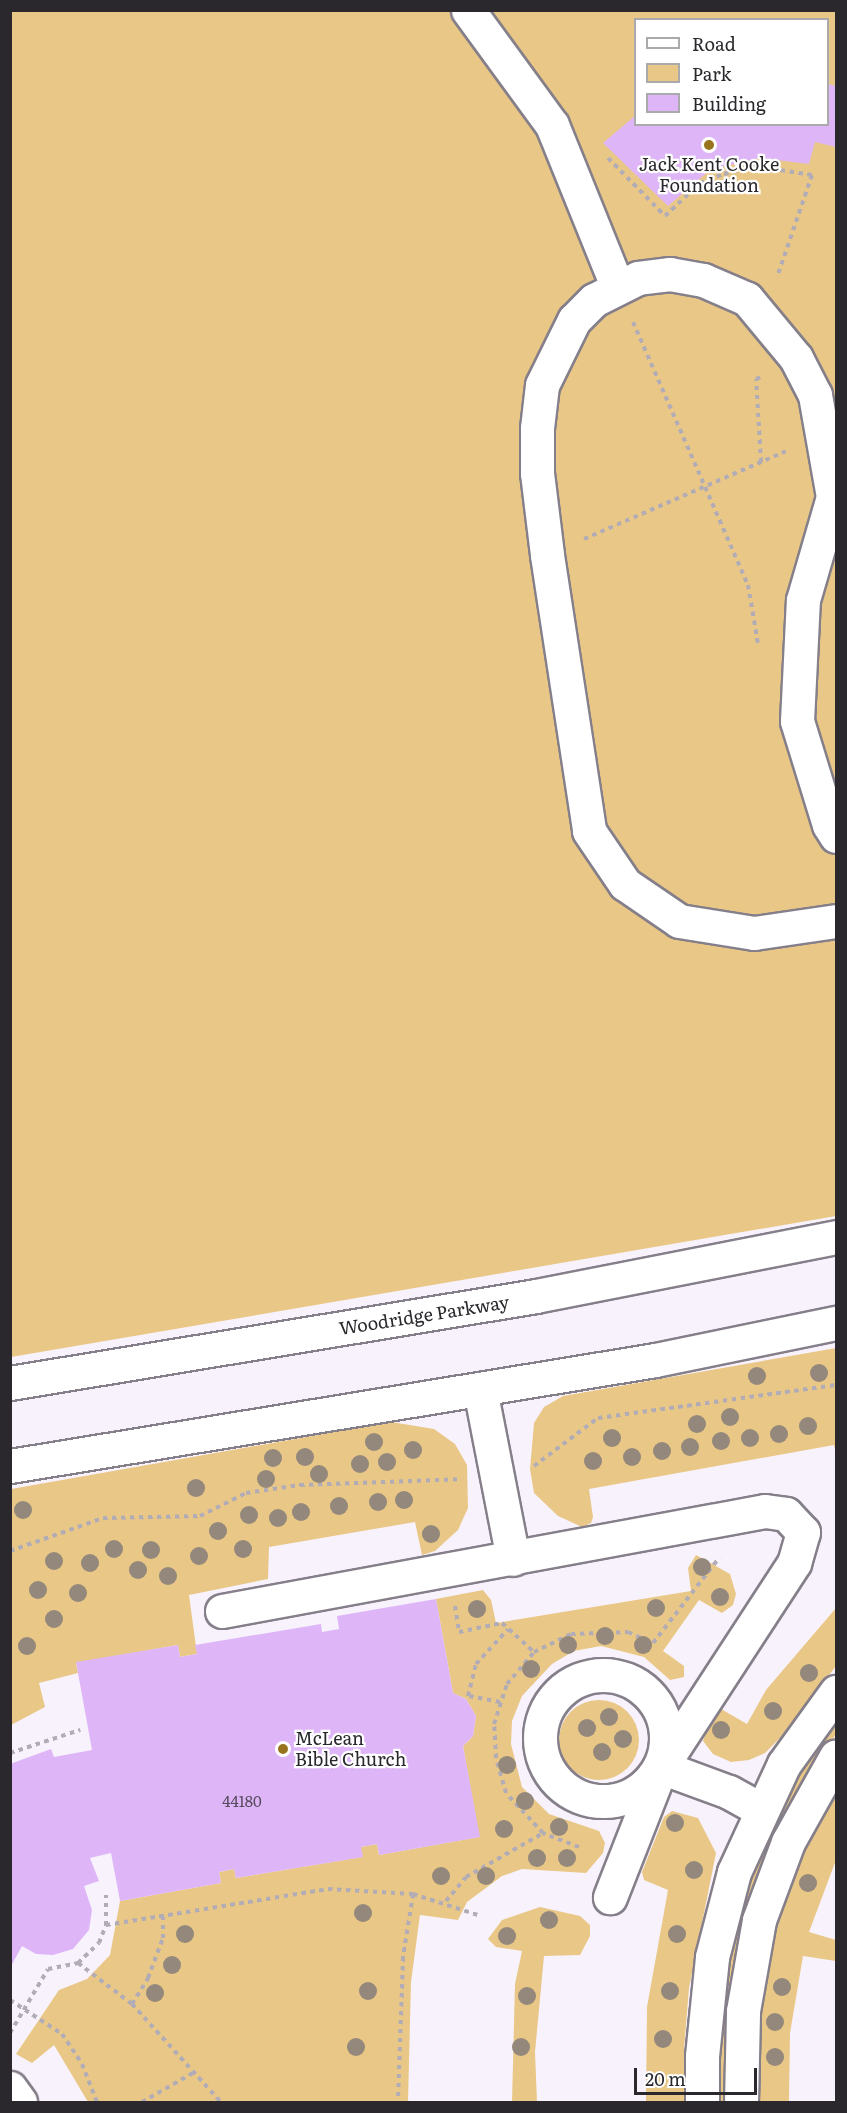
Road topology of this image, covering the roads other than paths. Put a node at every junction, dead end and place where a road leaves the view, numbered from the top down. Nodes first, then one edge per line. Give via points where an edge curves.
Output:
1 (468, 10) edge
2 (617, 286) junction
3 (837, 836) edge
4 (837, 921) edge
5 (837, 1237) edge
6 (837, 1323) edge
7 (10, 1383) edge
8 (480, 1389) junction
9 (10, 1466) edge
10 (513, 1559) junction
11 (222, 1611) dead end
12 (837, 1692) edge
13 (837, 1756) edge
14 (661, 1767) junction
15 (760, 1809) junction
16 (610, 1897) dead end
17 (10, 2088) edge
18 (20, 2103) edge
19 (702, 2103) edge
20 (741, 2103) edge

1 - 2 street via 552,125
2 - 3 street via 670,274 703,280 747,299 796,358 815,395 833,497 803,600 797,721 829,825
2 - 4 street via 574,320 542,385 537,473 589,831 625,884 679,921 754,933
5 - 7 street, Woodridge Parkway via 536,1296
6 - 8 street via 655,1360
8 - 9 street
8 - 10 street
10 - 11 street
10 - 14 street via 754,1513 786,1514 803,1532 794,1563
12 - 15 street via 808,1728
13 - 20 street via 792,1832 759,1920 743,2011
14 - 15 street
14 - 16 street
15 - 19 street via 734,1872 712,1957 702,2056
17 - 18 street

